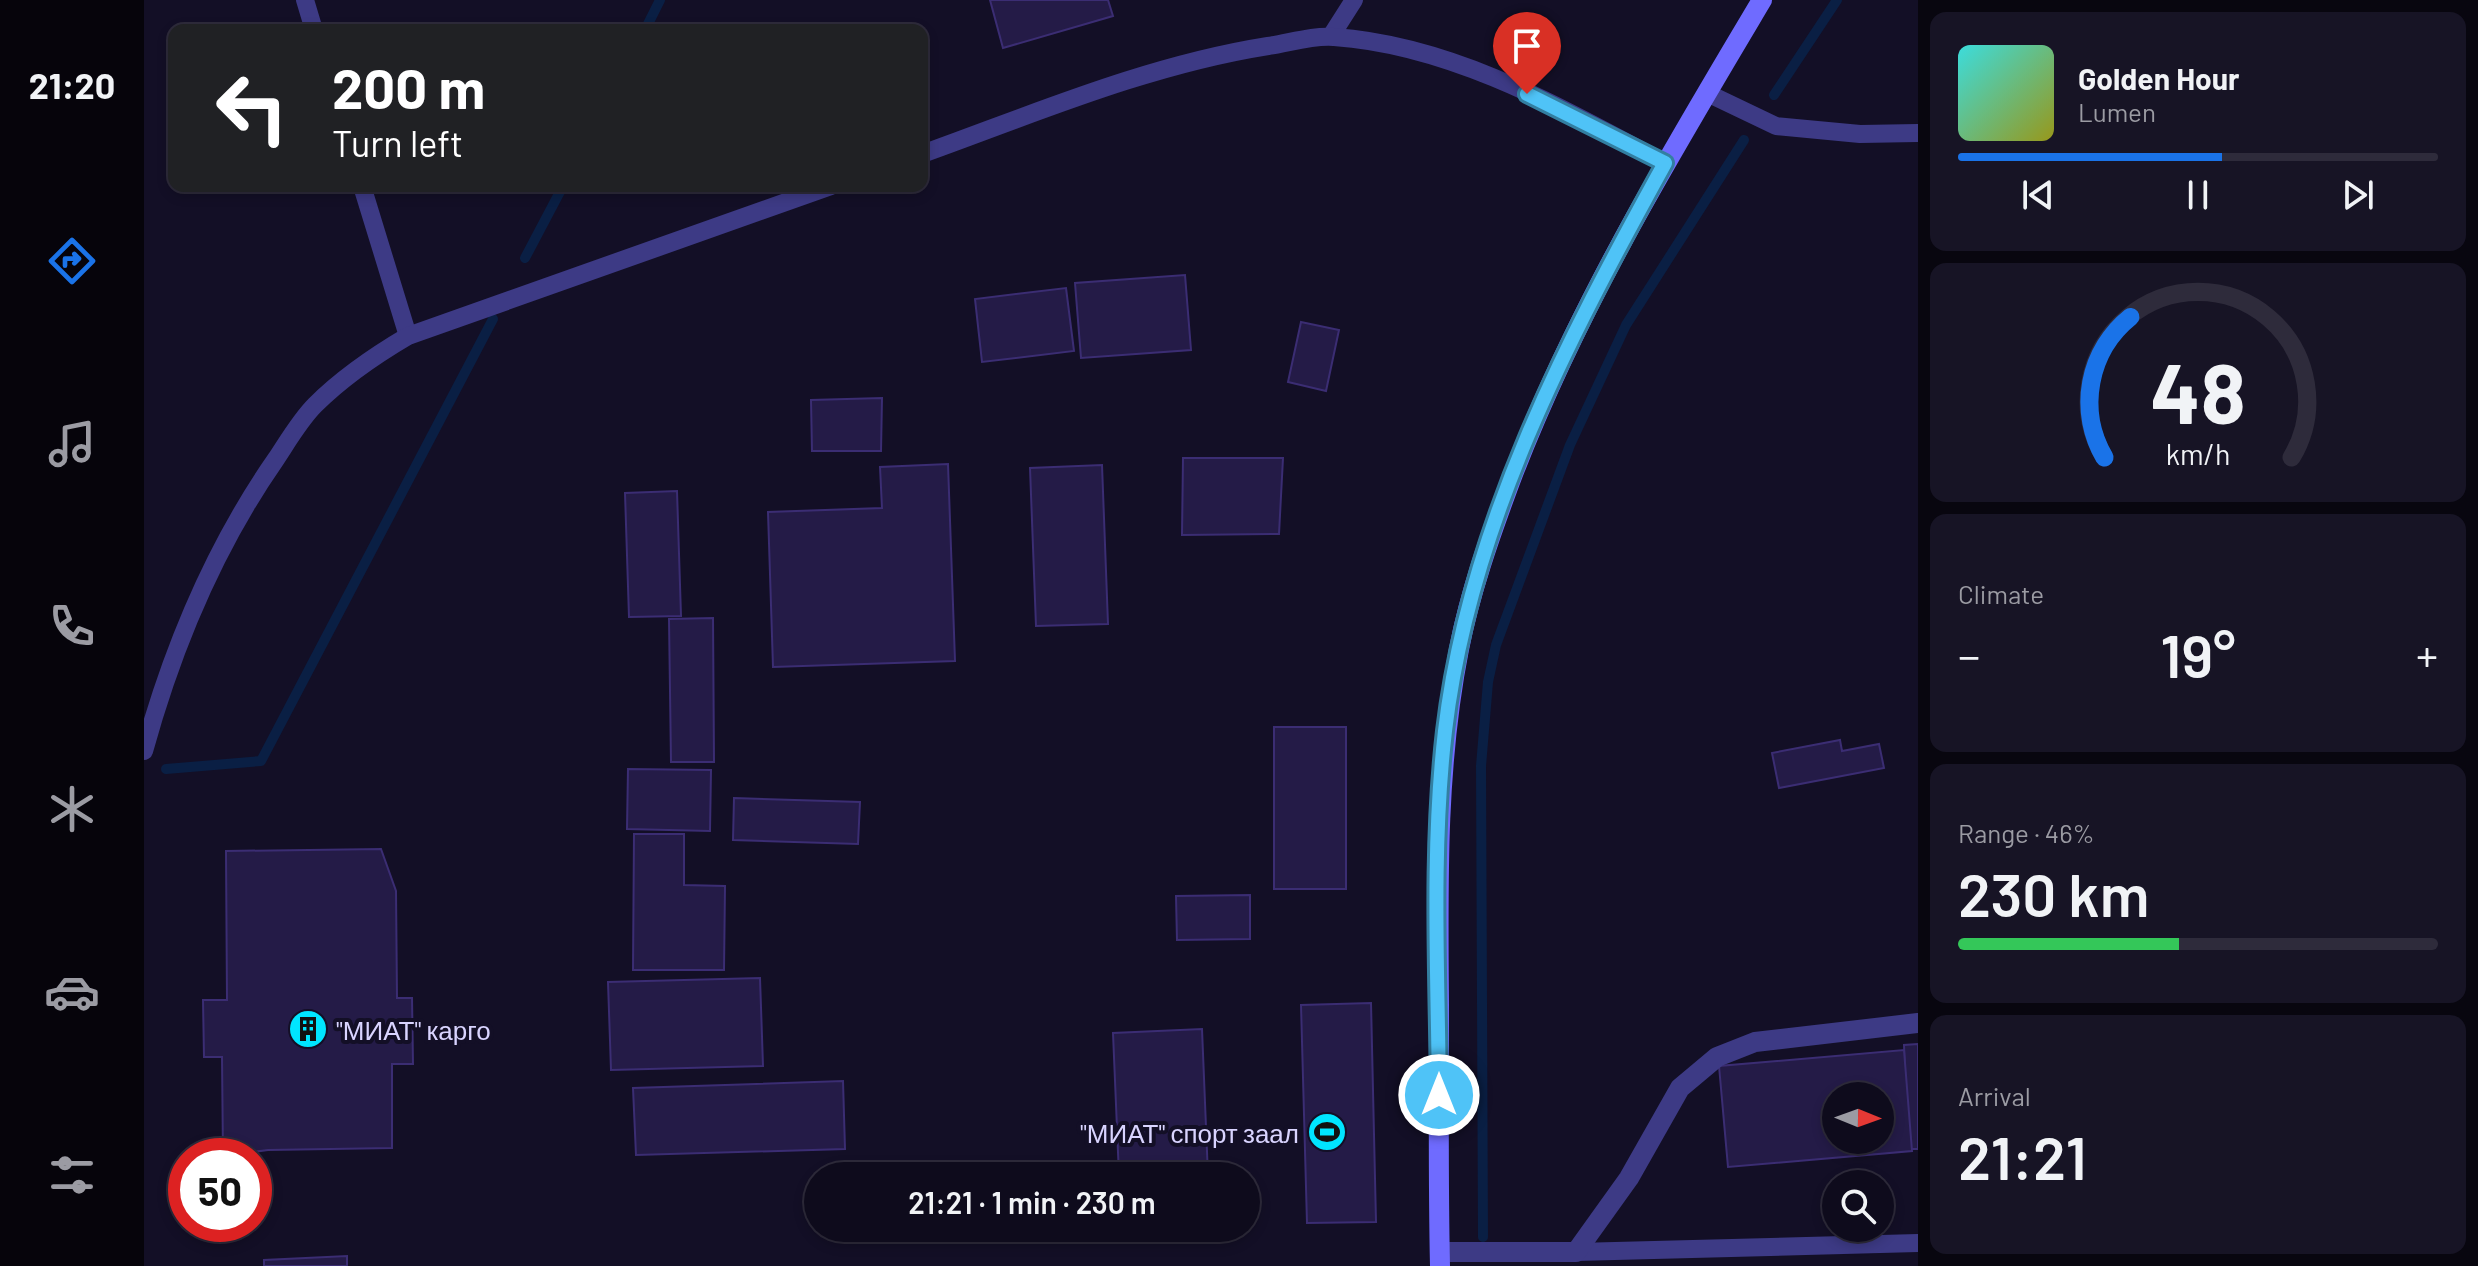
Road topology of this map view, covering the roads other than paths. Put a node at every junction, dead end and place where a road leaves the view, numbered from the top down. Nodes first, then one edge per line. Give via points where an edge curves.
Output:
1 (305, 0) edge
2 (1354, 0) edge
3 (1762, 0) edge
4 (312, 24) edge
5 (1331, 36) junction
6 (1707, 93) junction
7 (1918, 133) edge
8 (928, 152) edge
9 (1665, 163) junction
10 (364, 192) edge
11 (814, 192) edge
12 (408, 336) junction
13 (144, 751) edge
14 (1918, 1023) edge
15 (1918, 1243) edge
16 (1576, 1252) junction
17 (1440, 1259) edge
18 (1502, 1259) edge

1 - 4 lane
2 - 5 lane
3 - 6 main road
5 - 8 lane via 1240,50 1142,74
5 - 9 lane via 1389,45 1476,70
6 - 7 lane via 1776,126
6 - 9 main road
9 - 17 main road via 1579,321 1534,420 1486,546 1459,646 1445,732 1437,845
10 - 12 lane
11 - 12 lane
12 - 13 lane via 362,364 313,406 245,504 191,609
14 - 16 street via 1755,1042 1717,1057 1680,1088 1629,1178
15 - 16 lane
16 - 18 street
17 - 18 street

